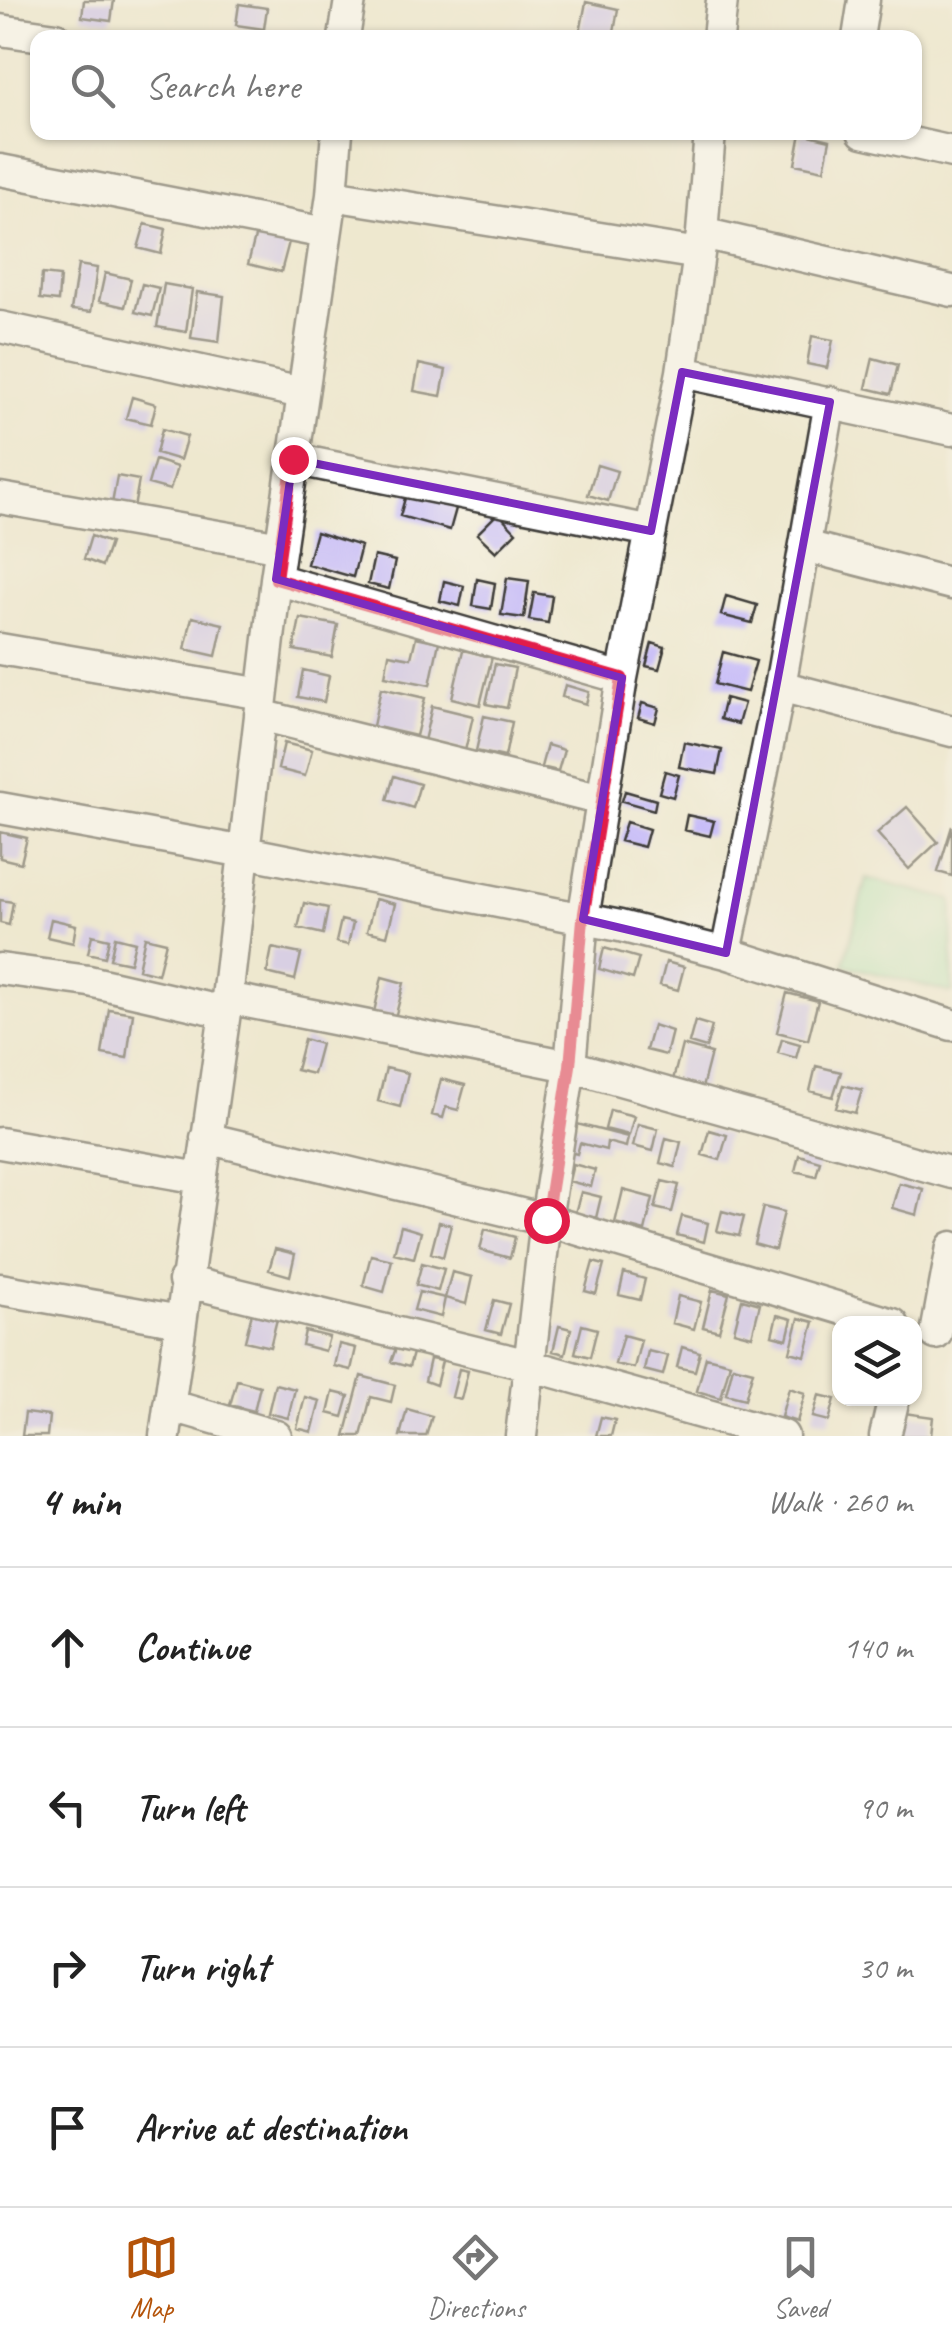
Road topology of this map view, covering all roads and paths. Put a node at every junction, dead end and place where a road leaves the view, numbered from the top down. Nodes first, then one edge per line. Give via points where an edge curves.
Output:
1 (350, 0) edge
2 (722, 0) edge
3 (864, 0) edge
4 (0, 30) edge
5 (345, 30) edge
6 (719, 30) edge
7 (859, 30) edge
8 (30, 34) edge
9 (336, 140) edge
10 (709, 140) edge
11 (899, 140) edge
12 (952, 152) edge
13 (0, 170) edge
14 (332, 195) junction
15 (326, 233) junction
16 (701, 243) junction
17 (952, 290) edge
18 (0, 327) edge
19 (682, 372) junction
20 (302, 394) junction
21 (830, 402) junction
22 (952, 430) edge
23 (293, 459) junction
24 (0, 498) edge
25 (651, 531) junction
26 (804, 546) junction
27 (281, 547) junction
28 (276, 579) junction
29 (952, 584) edge
30 (0, 649) edge
31 (622, 678) junction
32 (780, 686) junction
33 (261, 705) junction
34 (952, 731) edge
35 (602, 800) junction
36 (0, 808) edge
37 (245, 852) junction
38 (583, 919) junction
39 (726, 953) junction
40 (0, 969) edge
41 (225, 1005) junction
42 (952, 1025) edge
43 (570, 1066) junction
44 (206, 1138) junction
45 (0, 1143) edge
46 (952, 1173) edge
47 (200, 1178) junction
48 (546, 1220) junction
49 (952, 1247) edge
50 (184, 1281) junction
51 (0, 1288) edge
52 (867, 1316) edge
53 (180, 1321) junction
54 (934, 1334) edge
55 (529, 1365) junction
56 (170, 1404) junction
57 (892, 1406) edge
58 (164, 1436) edge
59 (276, 1436) edge
60 (521, 1436) edge
61 (783, 1436) edge
62 (885, 1436) edge

1 - 5 street
2 - 6 street
3 - 7 street
4 - 8 street
9 - 14 street
10 - 16 street
11 - 12 street
13 - 15 street
14 - 15 street
14 - 16 street
15 - 20 street
16 - 17 street
16 - 19 street
18 - 20 street
19 - 21 street
19 - 25 street
20 - 23 street
21 - 22 street
21 - 26 street
23 - 25 street
23 - 27 street
24 - 27 street
25 - 31 street
26 - 29 street
26 - 32 street
27 - 28 street
28 - 31 street
28 - 33 street
30 - 33 street
31 - 35 street
32 - 34 street
32 - 39 street
33 - 35 street
33 - 37 street
35 - 38 street
36 - 37 street
37 - 38 street
37 - 41 street
38 - 39 street
38 - 43 street
39 - 42 street
40 - 41 street
41 - 43 street
41 - 44 street
43 - 46 street
43 - 48 street
44 - 47 street
44 - 48 street
45 - 47 street
47 - 50 street
48 - 52 street
48 - 55 street
49 - 54 street
50 - 53 street
50 - 55 street
51 - 53 street
53 - 56 street
55 - 60 street
55 - 61 street
56 - 58 street
56 - 59 street
57 - 62 street

